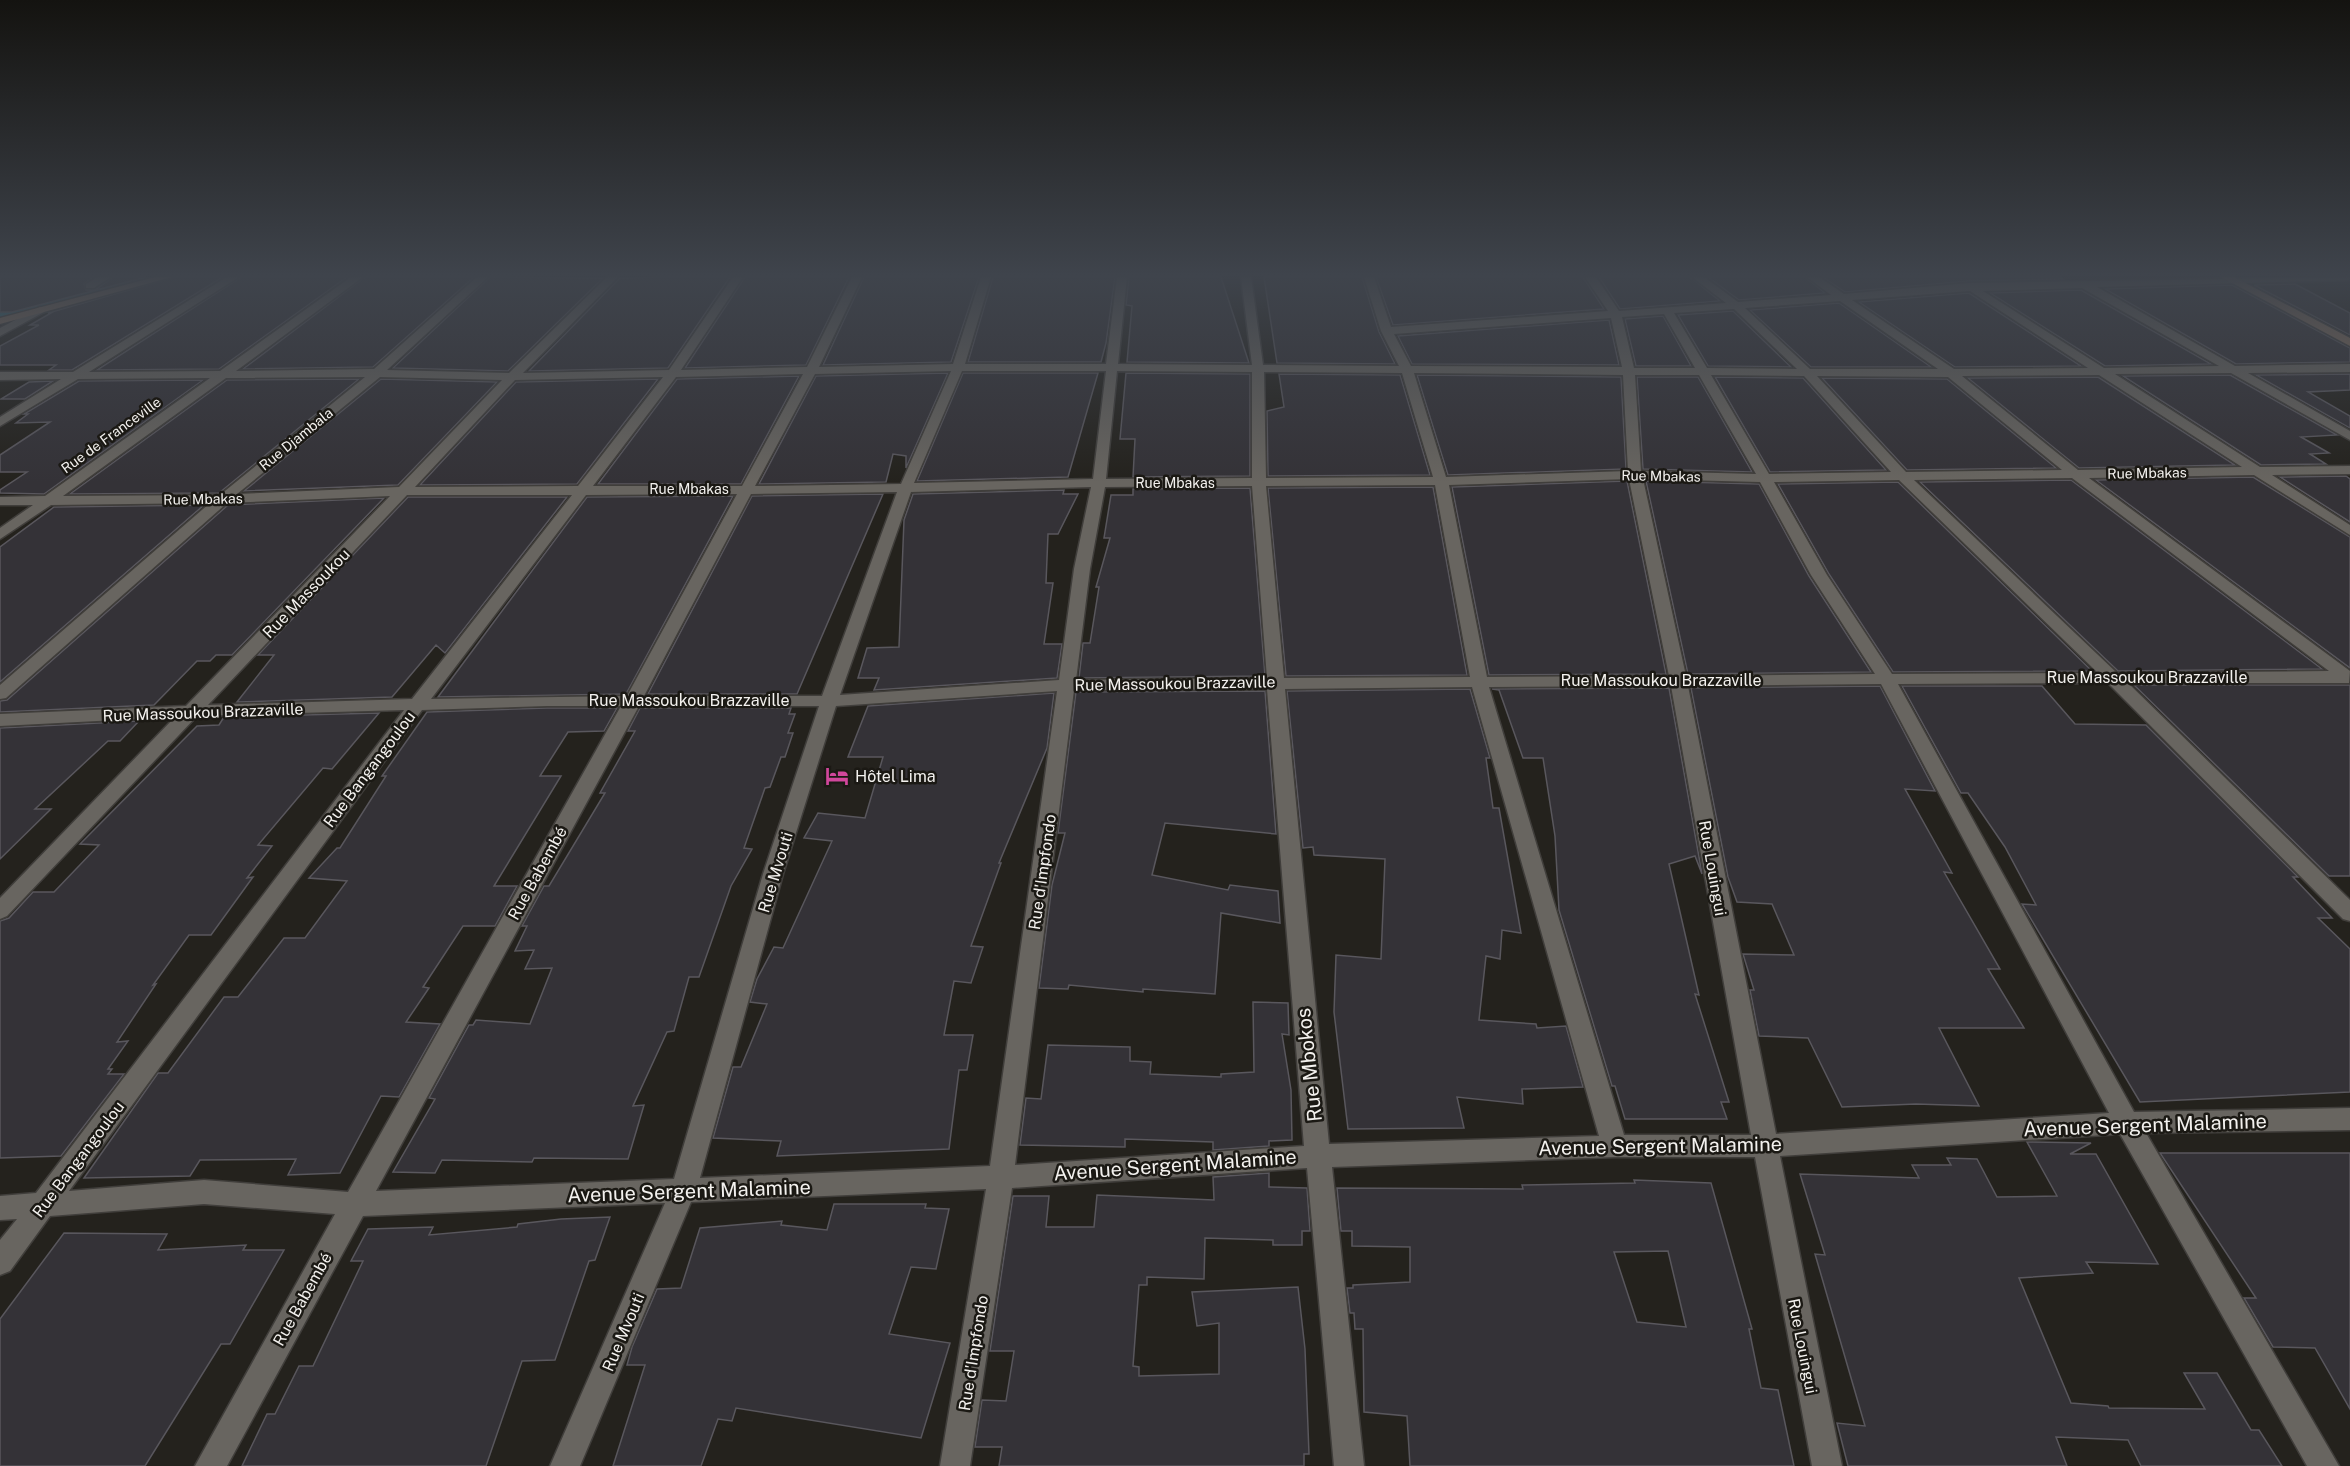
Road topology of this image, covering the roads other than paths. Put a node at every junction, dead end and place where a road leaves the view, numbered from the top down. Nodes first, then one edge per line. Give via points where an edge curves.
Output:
1 (123, 345) edge
2 (264, 345) edge
3 (407, 345) edge
4 (544, 345) edge
5 (691, 345) edge
6 (824, 345) edge
7 (965, 345) edge
8 (1114, 345) edge
9 (1255, 345) edge
10 (1394, 345) edge
11 (1625, 345) edge
12 (1688, 345) edge
13 (1778, 345) edge
14 (1911, 345) edge
15 (2058, 345) edge
16 (2193, 345) edge
17 (958, 367) junction
18 (1258, 368) junction
19 (1406, 368) junction
20 (2350, 368) edge
21 (1111, 369) junction
22 (2235, 369) junction
23 (1629, 370) junction
24 (1703, 370) junction
25 (809, 372) junction
26 (1806, 372) junction
27 (226, 373) junction
28 (377, 373) junction
29 (1951, 373) junction
30 (2100, 373) junction
31 (672, 374) junction
32 (0, 376) edge
33 (74, 376) junction
34 (512, 377) junction
35 (0, 422) edge
36 (2350, 436) edge
37 (2350, 470) edge
38 (2261, 472) junction
39 (2075, 474) junction
40 (1635, 475) junction
41 (1900, 476) junction
42 (1765, 478) junction
43 (1441, 481) junction
44 (1099, 483) junction
45 (1259, 483) junction
46 (906, 487) junction
47 (584, 489) junction
48 (744, 489) junction
49 (403, 491) junction
50 (223, 499) junction
51 (0, 501) edge
52 (46, 501) junction
53 (2350, 531) edge
54 (0, 535) edge
55 (2111, 676) junction
56 (2349, 677) edge
57 (1679, 680) junction
58 (1887, 680) junction
59 (1277, 682) junction
60 (1479, 682) junction
61 (1068, 685) junction
62 (0, 694) edge
63 (634, 699) junction
64 (829, 701) junction
65 (417, 705) junction
66 (193, 711) junction
67 (0, 720) edge
68 (0, 911) edge
69 (2350, 913) edge
70 (2350, 1119) edge
71 (2127, 1123) junction
72 (1615, 1146) junction
73 (1764, 1146) junction
74 (1318, 1156) junction
75 (1000, 1177) junction
76 (683, 1191) junction
77 (354, 1204) junction
78 (43, 1206) junction
79 (0, 1208) edge
80 (0, 1262) edge
81 (210, 1466) edge
82 (565, 1466) edge
83 (955, 1466) edge
84 (1349, 1466) edge
85 (1827, 1466) edge
86 (2324, 1466) edge

1 - 33 street
2 - 27 street, Rue de Franceville
3 - 28 street, Rue Djambala
4 - 34 street, Rue Massoukou
5 - 31 street, Rue Bangangoulou
6 - 25 street, Rue Babembé
7 - 17 street, Rue Mvouti
8 - 21 street, Rue d'Impfondo
9 - 18 street, Rue Mbokos
10 - 19 street
11 - 23 street, Rue Louingui
12 - 24 street
13 - 26 street
14 - 29 street
15 - 30 street
16 - 22 street
17 - 21 street
17 - 25 street
17 - 46 street, Rue Mvouti
18 - 19 street
18 - 21 street
18 - 45 street, Rue Mbokos
19 - 23 street
19 - 43 street
20 - 22 street
21 - 44 street, Rue d'Impfondo
22 - 30 street
22 - 36 street
23 - 24 street
23 - 40 street, Rue Louingui
24 - 26 street
24 - 42 street
25 - 31 street
25 - 48 street, Rue Babembé
26 - 29 street
26 - 41 street
27 - 28 street
27 - 33 street
27 - 52 street, Rue de Franceville
28 - 34 street
28 - 50 street, Rue Djambala
29 - 30 street
29 - 39 street
30 - 38 street
31 - 34 street
31 - 47 street, Rue Bangangoulou
32 - 33 street
33 - 35 street
34 - 49 street, Rue Massoukou
37 - 38 street, Rue Mbakas
38 - 39 street, Rue Mbakas
38 - 53 street
39 - 41 street, Rue Mbakas
39 - 56 street
40 - 42 street, Rue Mbakas
40 - 43 street, Rue Mbakas
40 - 57 street, Rue Louingui
41 - 42 street, Rue Mbakas
41 - 55 street
42 - 58 street via 1819,575
43 - 45 street, Rue Mbakas
43 - 60 street
44 - 45 street, Rue Mbakas
44 - 46 street, Rue Mbakas
44 - 61 street, Rue d'Impfondo via 1082,569
45 - 59 street, Rue Mbokos
46 - 48 street, Rue Mbakas
46 - 64 street, Rue Mvouti
47 - 48 street, Rue Mbakas
47 - 49 street, Rue Mbakas
47 - 65 street, Rue Bangangoulou
48 - 63 street, Rue Babembé
49 - 50 street, Rue Mbakas
49 - 66 street, Rue Massoukou
50 - 52 street, Rue Mbakas
50 - 62 street, Rue Djambala
51 - 52 street, Rue Mbakas
52 - 54 street, Rue de Franceville
55 - 56 street, Rue Massoukou Brazzaville
55 - 58 street, Rue Massoukou Brazzaville
55 - 69 street
57 - 58 street, Rue Massoukou Brazzaville
57 - 60 street, Rue Massoukou Brazzaville
57 - 73 street, Rue Louingui
58 - 71 street
59 - 60 street, Rue Massoukou Brazzaville
59 - 61 street, Rue Massoukou Brazzaville
59 - 74 street, Rue Mbokos
60 - 72 street
61 - 64 street, Rue Massoukou Brazzaville
61 - 75 street, Rue d'Impfondo
63 - 64 street, Rue Massoukou Brazzaville
63 - 65 street, Rue Massoukou Brazzaville
63 - 77 street, Rue Babembé
64 - 76 street, Rue Mvouti via 773,874
65 - 66 street, Rue Massoukou Brazzaville
65 - 78 street, Rue Bangangoulou
66 - 67 street, Rue Massoukou Brazzaville
66 - 68 street, Rue Massoukou
70 - 71 street, Avenue Sergent Malamine
71 - 73 street, Avenue Sergent Malamine
71 - 86 street
72 - 73 street, Avenue Sergent Malamine
72 - 74 street, Avenue Sergent Malamine
73 - 85 street, Rue Louingui
74 - 75 street, Avenue Sergent Malamine
74 - 84 street, Rue Mbokos
75 - 76 street, Avenue Sergent Malamine
75 - 83 street, Rue d'Impfondo
76 - 77 street, Avenue Sergent Malamine
76 - 82 street, Rue Mvouti
77 - 78 street, Avenue Sergent Malamine via 204,1192
77 - 81 street, Rue Babembé
78 - 79 street, Avenue Sergent Malamine
78 - 80 street, Rue Bangangoulou

